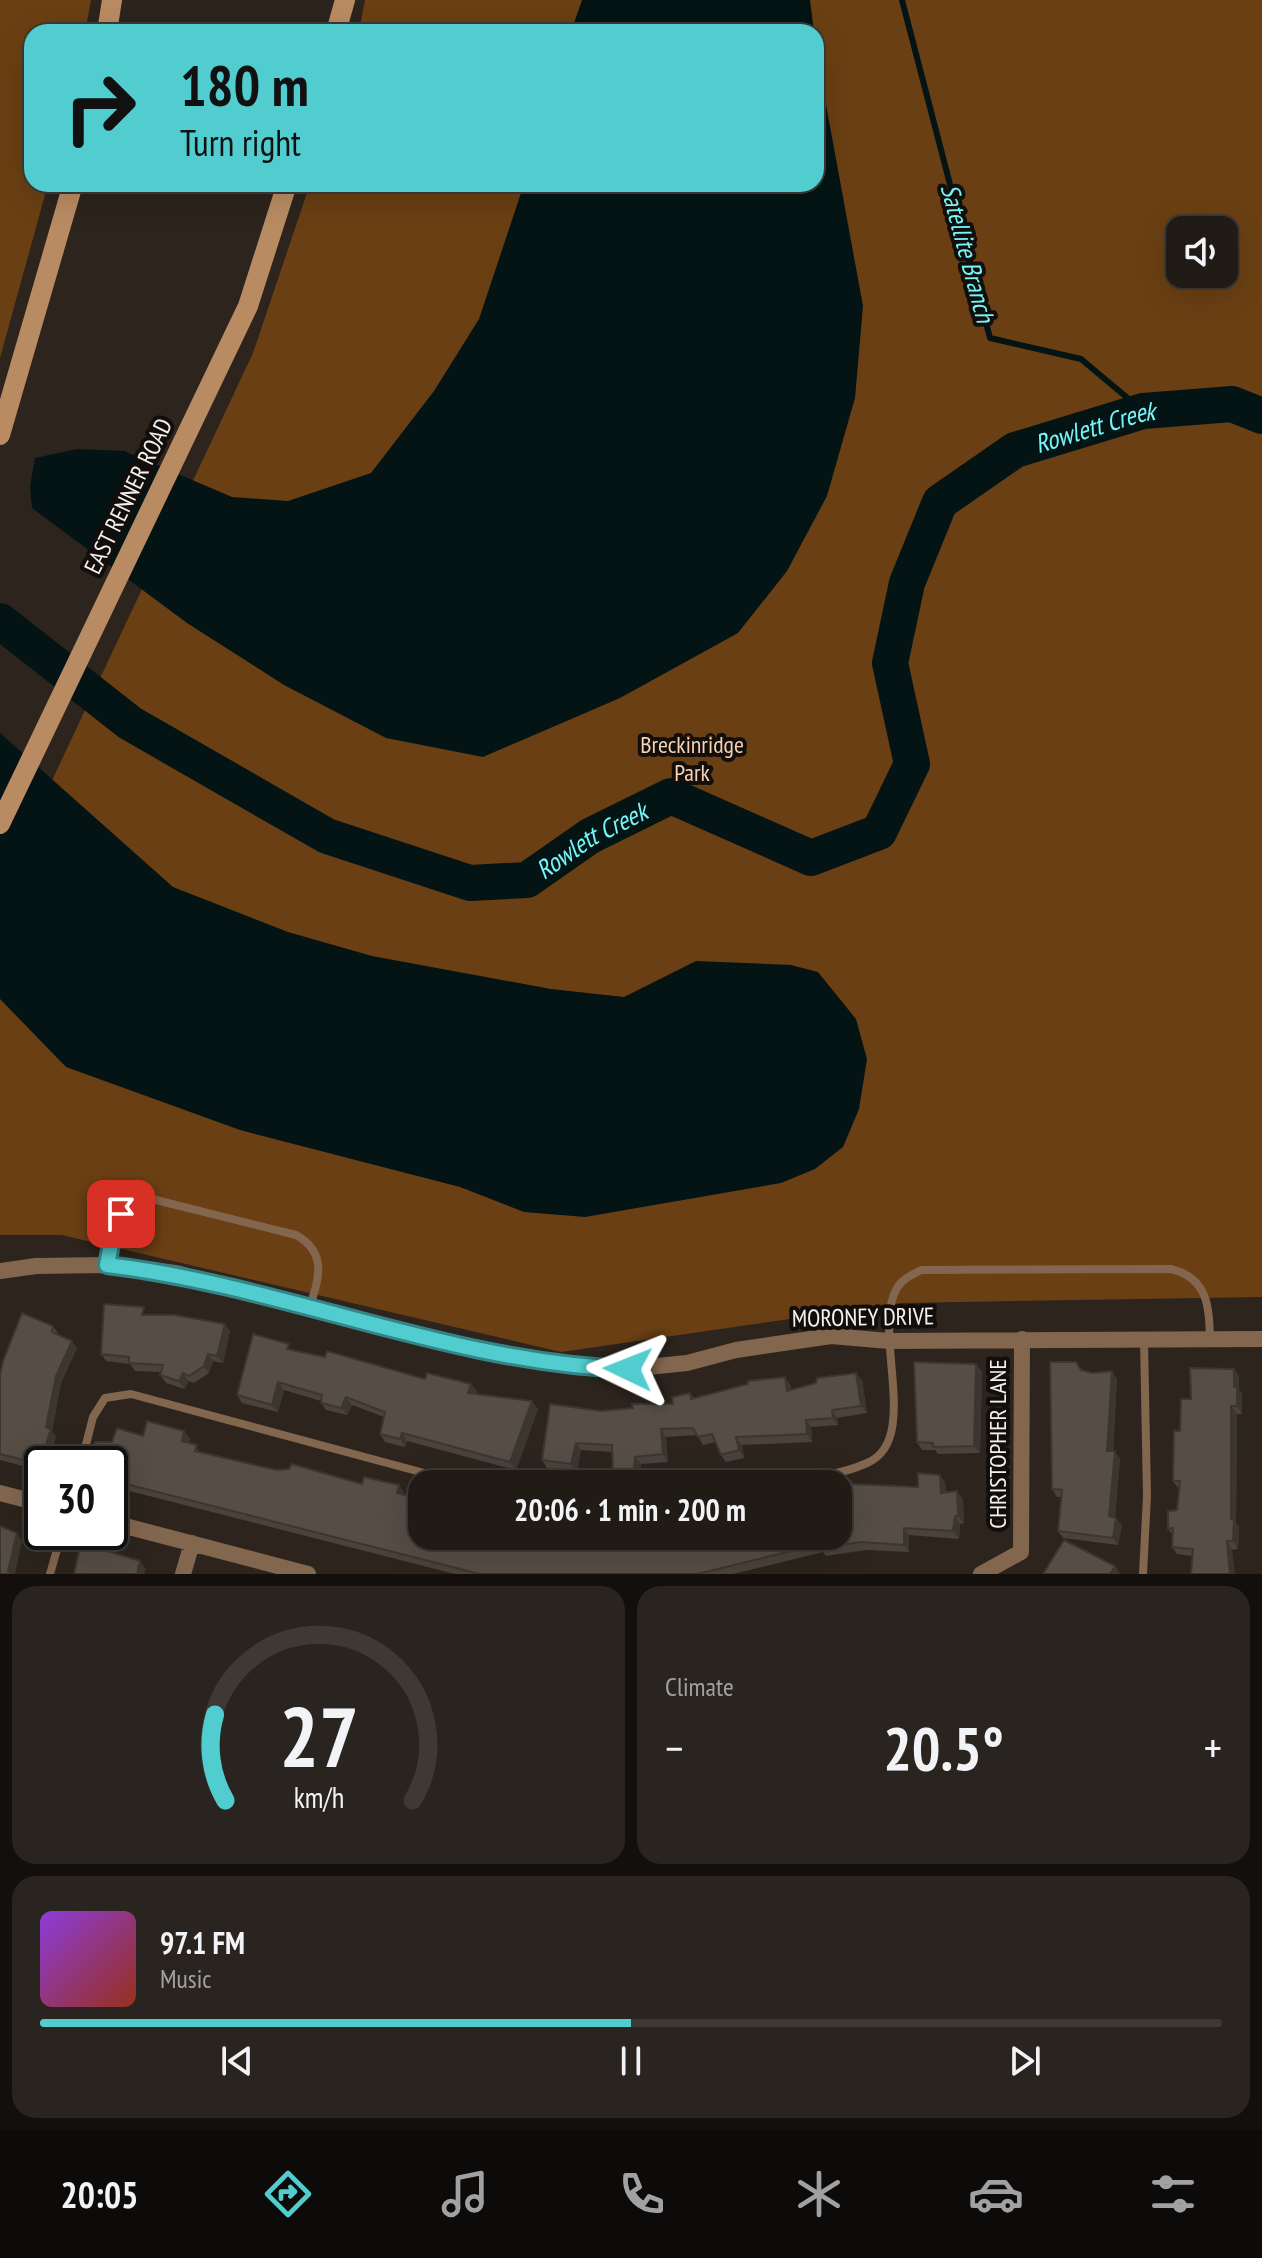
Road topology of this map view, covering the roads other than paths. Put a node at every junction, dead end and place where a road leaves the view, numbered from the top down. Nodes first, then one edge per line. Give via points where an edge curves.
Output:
1 (112, 0) edge
2 (345, 0) edge
3 (108, 24) edge
4 (338, 24) edge
5 (71, 192) edge
6 (284, 192) edge
7 (0, 435) edge
8 (0, 824) edge
9 (107, 1265) junction
10 (0, 1271) edge
11 (309, 1308) junction
12 (1022, 1339) junction
13 (1144, 1339) junction
14 (1210, 1339) junction
15 (1262, 1339) edge
16 (889, 1341) junction
17 (86, 1446) edge
18 (413, 1470) edge
19 (843, 1470) edge
20 (0, 1493) edge
21 (24, 1499) edge
22 (128, 1527) edge
23 (192, 1543) junction
24 (57, 1550) edge
25 (50, 1574) edge
26 (183, 1574) edge
27 (308, 1574) edge
28 (981, 1574) edge
29 (1143, 1574) edge

1 - 3 main road
2 - 4 main road
5 - 7 main road
6 - 8 main road, EAST RENNER ROAD via 248,306
9 - 10 street, MORONEY DRIVE
9 - 11 street, MORONEY DRIVE via 176,1273
9 - 11 lane via 121,1214 148,1198 307,1241 320,1266
11 - 16 street, MORONEY DRIVE via 519,1360 574,1367 687,1363 831,1336
12 - 13 street, MORONEY DRIVE
12 - 16 street, MORONEY DRIVE
12 - 28 street, CHRISTOPHER LANE via 1021,1552
13 - 14 street, MORONEY DRIVE
13 - 29 lane
14 - 15 street, MORONEY DRIVE
14 - 16 lane via 1209,1303 1201,1284 1182,1271 938,1269 921,1270 897,1288
16 - 19 lane via 894,1412 886,1446 870,1463
17 - 18 lane via 93,1417 105,1398 131,1394
20 - 21 street
22 - 23 street
23 - 26 street
23 - 27 street
24 - 25 lane

